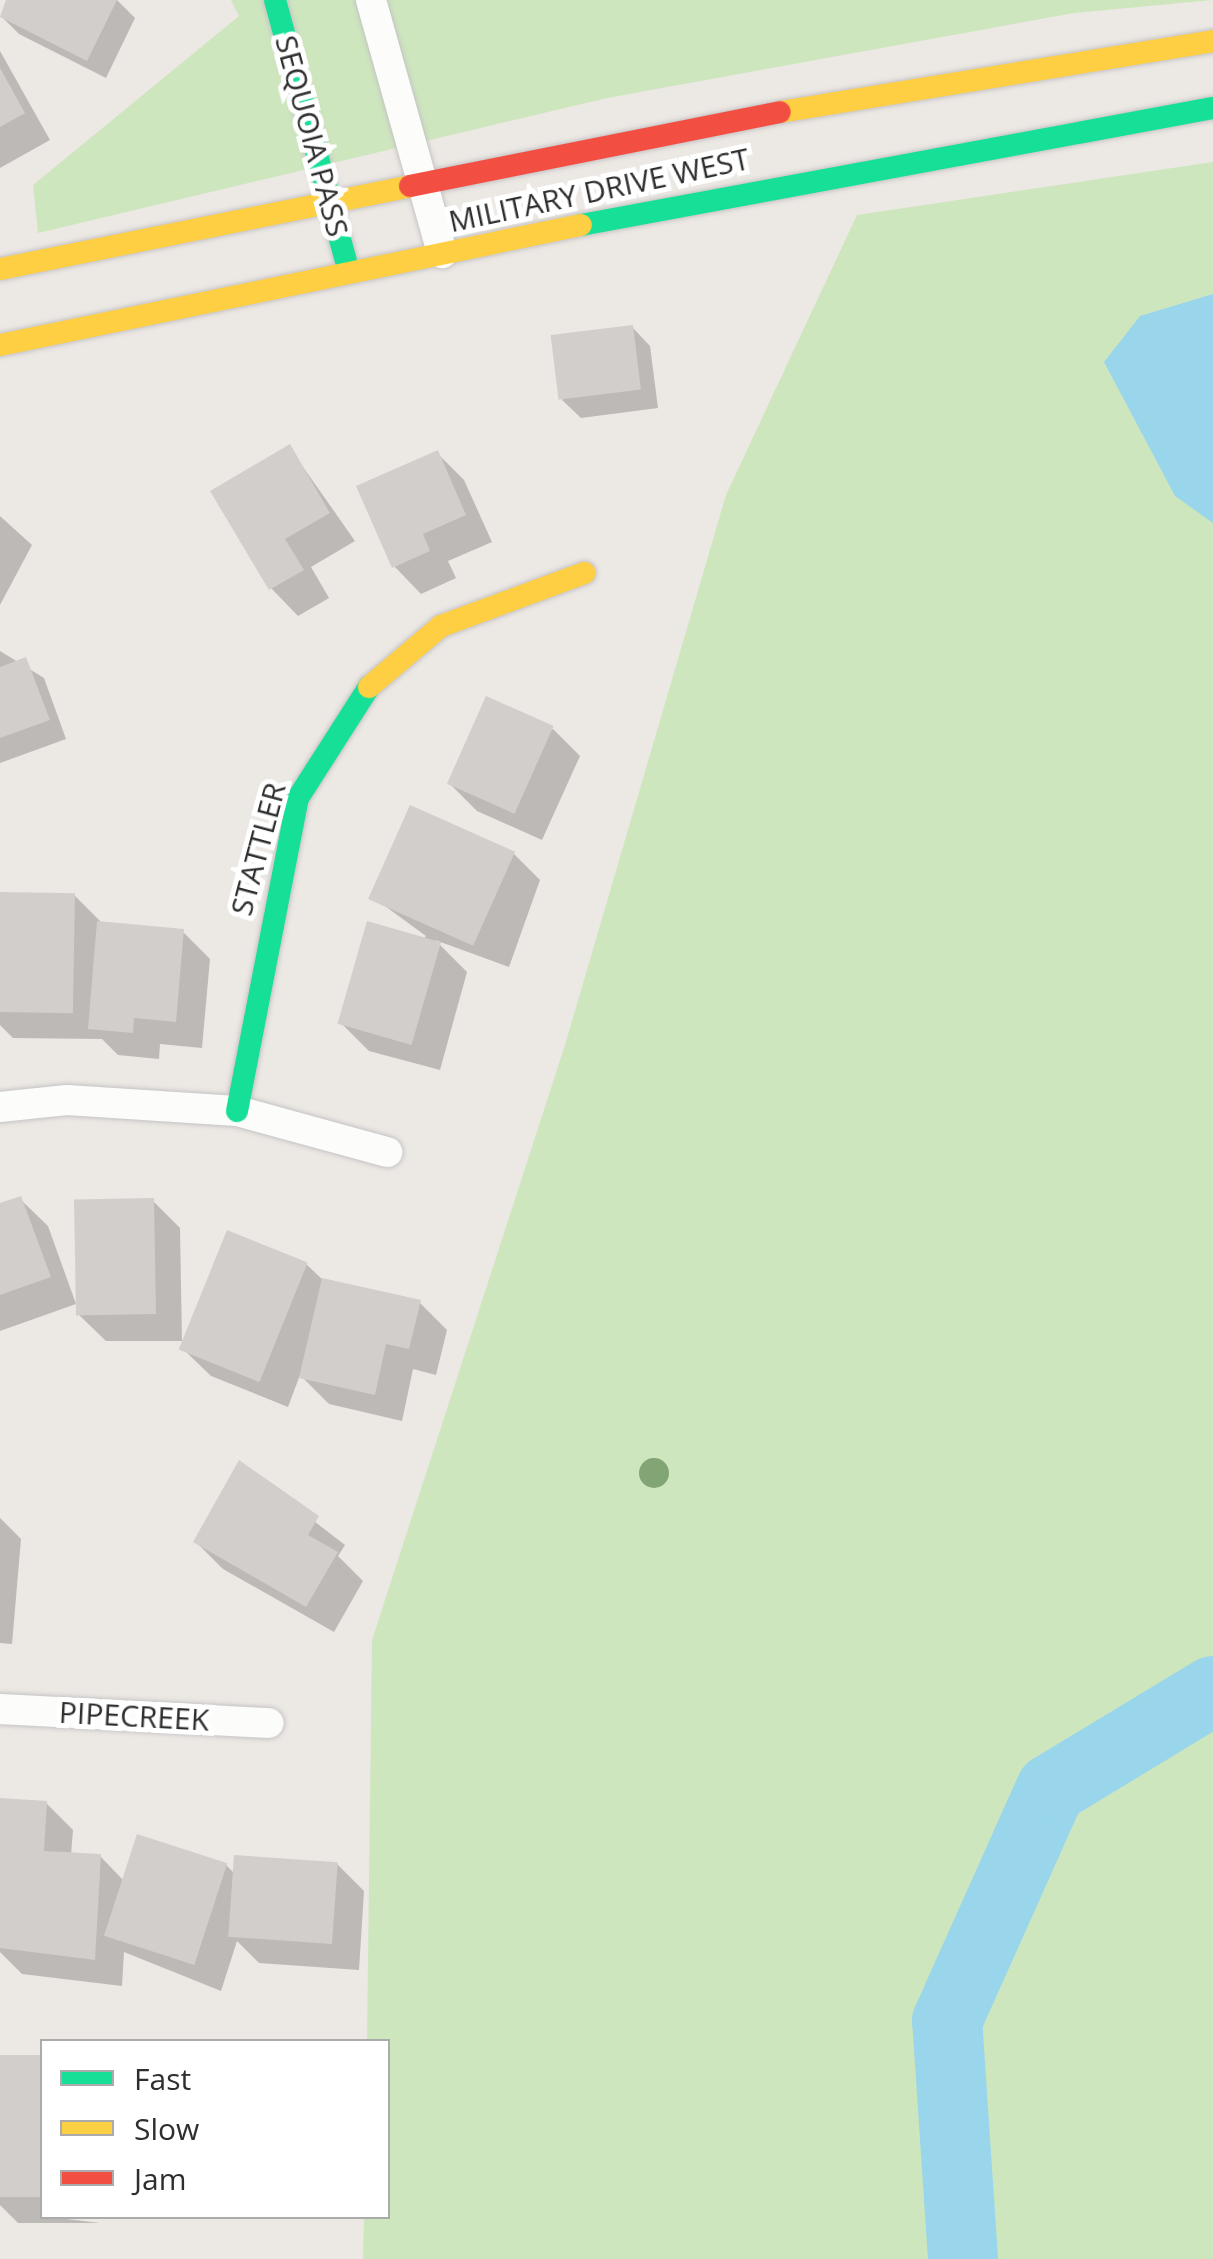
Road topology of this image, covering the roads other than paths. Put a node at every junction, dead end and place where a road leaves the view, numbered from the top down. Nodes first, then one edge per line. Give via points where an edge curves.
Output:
1 (275, 0) edge
2 (371, 0) edge
3 (1213, 40) edge
4 (1213, 108) edge
5 (425, 182) junction
6 (331, 202) junction
7 (442, 253) junction
8 (0, 269) edge
9 (348, 272) junction
10 (0, 344) edge
11 (584, 573) dead end
12 (0, 1107) edge
13 (237, 1111) junction
14 (387, 1152) dead end
15 (0, 1709) edge
16 (269, 1723) dead end

1 - 6 main road, SEQUOIA PASS
2 - 5 street
3 - 5 main road, MILITARY DRIVE WEST via 977,74
4 - 7 main road, MILITARY DRIVE WEST via 895,160
5 - 6 main road, MILITARY DRIVE WEST
5 - 7 street
6 - 8 main road, MILITARY DRIVE WEST
6 - 9 main road, SEQUOIA PASS
7 - 9 main road, MILITARY DRIVE WEST
9 - 10 main road, MILITARY DRIVE WEST
11 - 13 main road, STATTLER via 440,626 382,672 333,731 298,798 278,871
12 - 13 street via 68,1100
13 - 14 street
15 - 16 street, PIPECREEK

